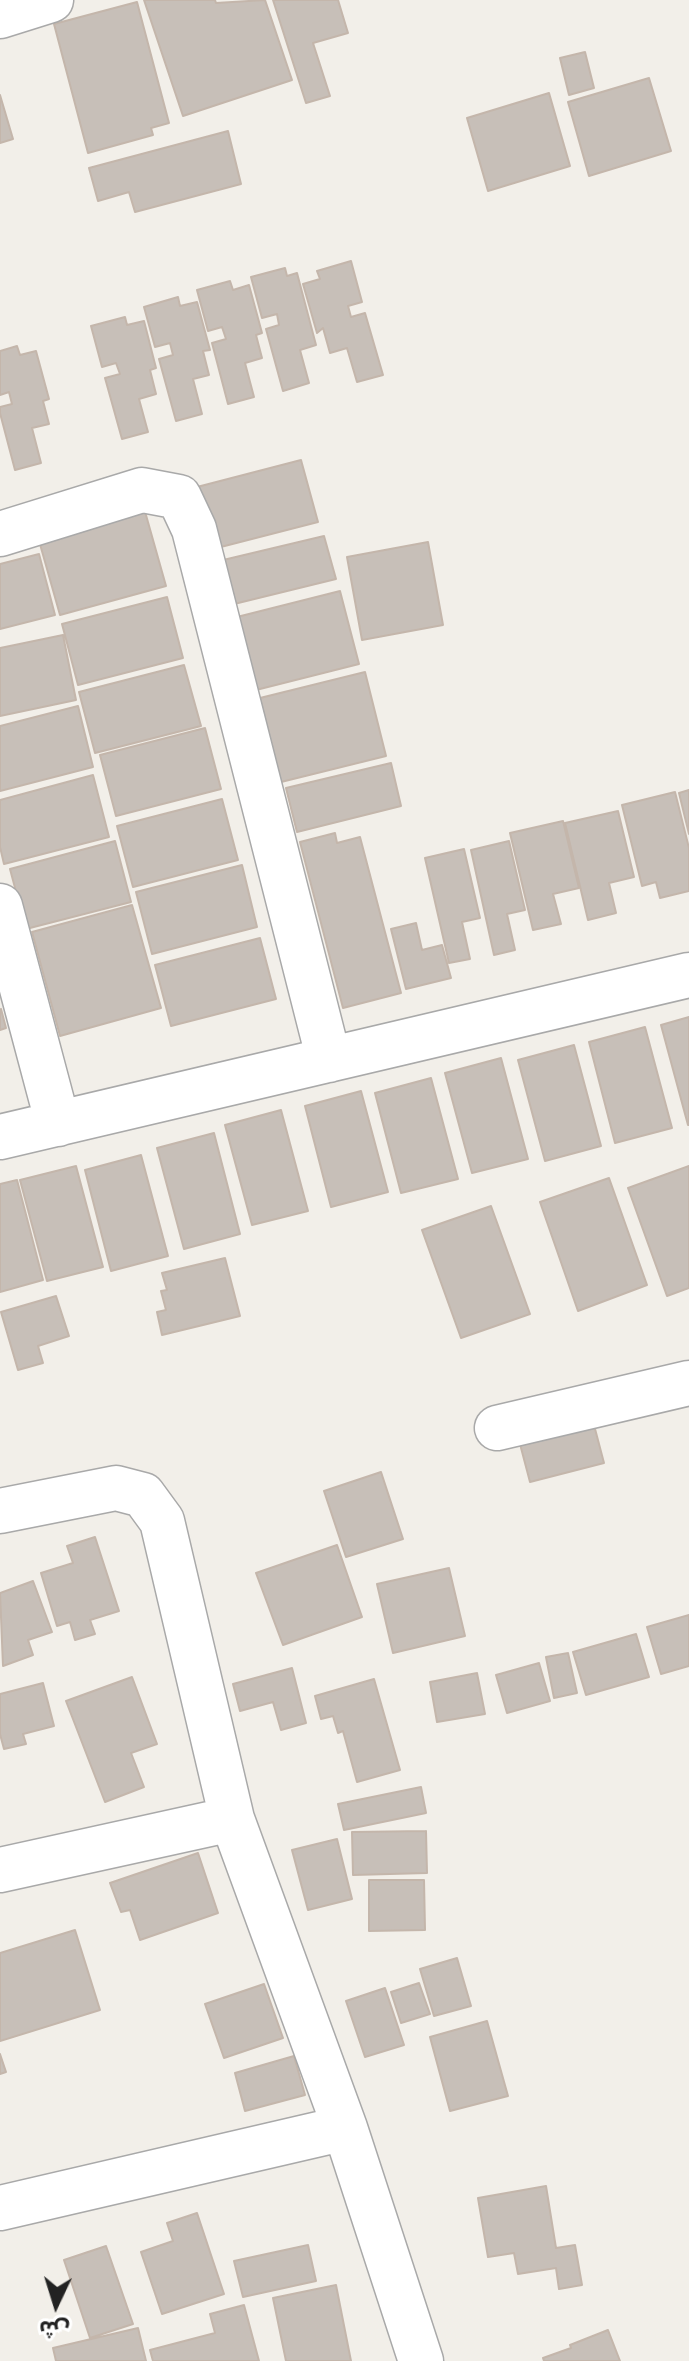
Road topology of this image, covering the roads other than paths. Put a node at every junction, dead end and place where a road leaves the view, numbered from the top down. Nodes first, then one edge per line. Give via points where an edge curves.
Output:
1 (51, 0) edge
2 (0, 16) edge
3 (0, 534) edge
4 (0, 906) edge
5 (689, 975) edge
6 (329, 1060) junction
7 (58, 1124) junction
8 (0, 1137) edge
9 (689, 1383) edge
10 (497, 1428) dead end
11 (0, 1511) edge
12 (232, 1819) junction
13 (0, 1870) edge
14 (345, 2128) junction
15 (0, 2208) edge
16 (421, 2361) edge

1 - 2 street
3 - 6 street via 142,490 179,497 194,529
4 - 7 street
5 - 6 street
6 - 7 street
7 - 8 street
9 - 10 street
11 - 12 street via 116,1488 143,1495 150,1504 162,1521
12 - 13 street
12 - 14 street
14 - 15 street
14 - 16 street

